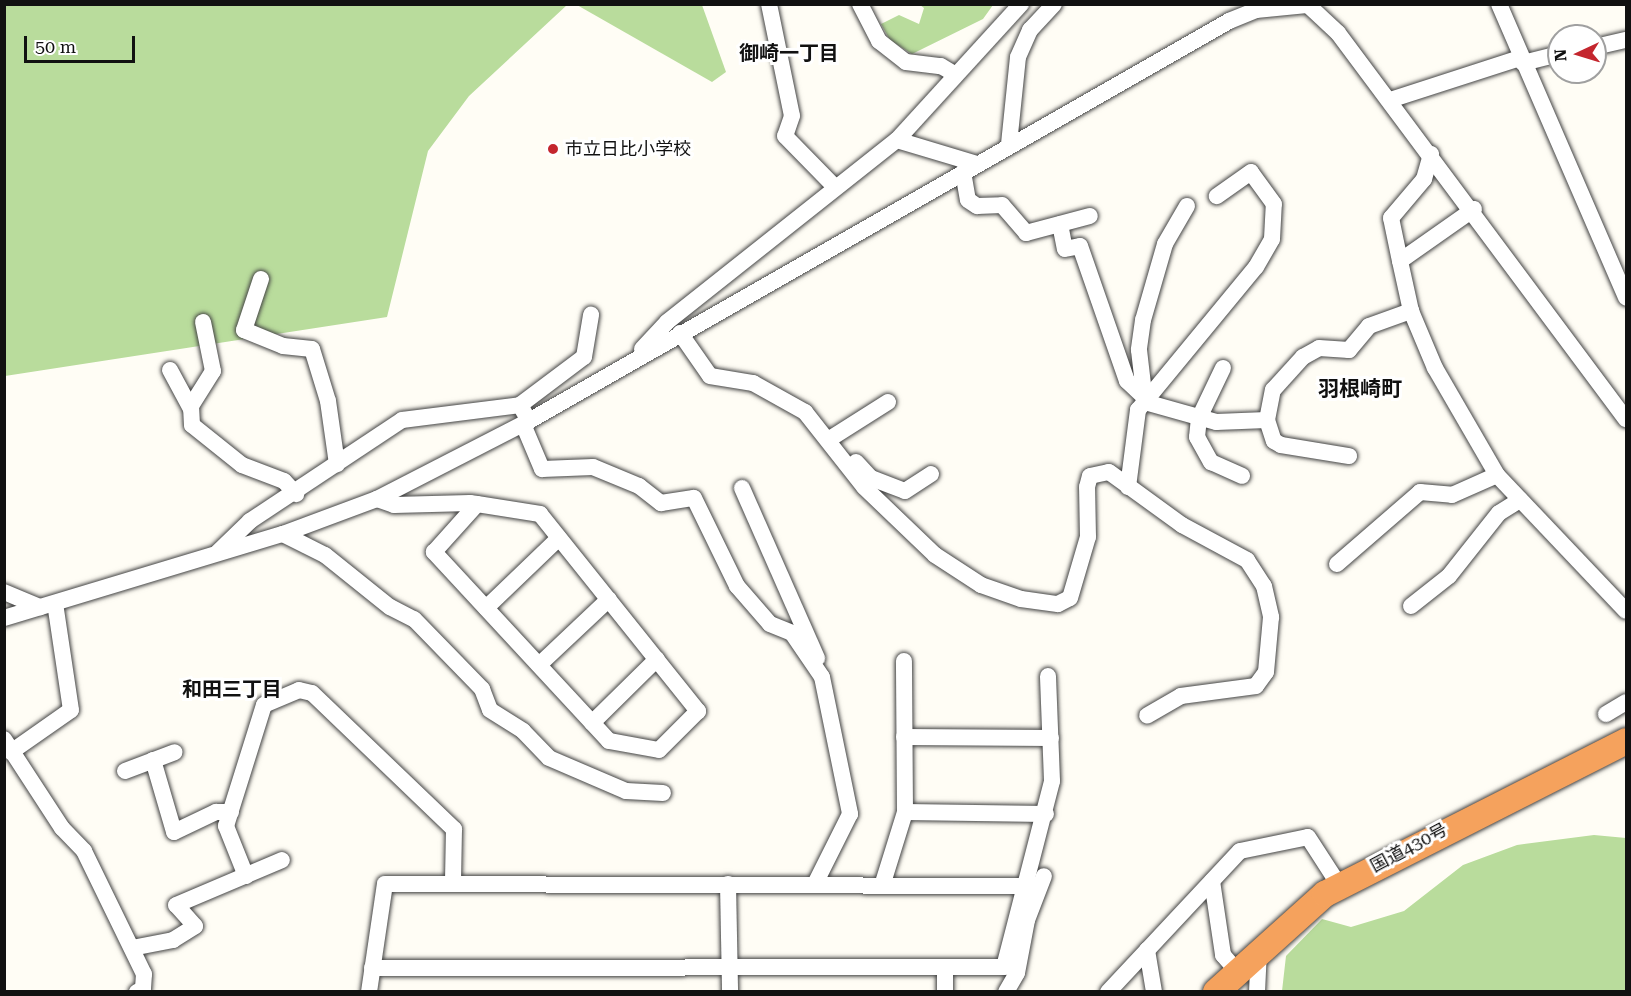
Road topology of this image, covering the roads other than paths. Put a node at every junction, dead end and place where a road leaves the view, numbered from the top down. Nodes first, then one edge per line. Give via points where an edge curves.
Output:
1 (769, 4) edge
2 (860, 4) edge
3 (1021, 4) edge
4 (1054, 4) edge
5 (1499, 4) edge
6 (1307, 5) edge
7 (1626, 40) edge
8 (1607, 44) edge
9 (1547, 56) edge
10 (1521, 61) junction
11 (956, 75) junction
12 (1390, 100) junction
13 (897, 140) junction
14 (1009, 144) junction
15 (1431, 154) junction
16 (970, 168) junction
17 (835, 188) junction
18 (1217, 196) dead end
19 (1187, 206) dead end
20 (1474, 209) junction
21 (1090, 216) dead end
22 (1060, 224) junction
23 (1400, 261) junction
24 (261, 279) dead end
25 (1626, 298) edge
26 (1411, 311) junction
27 (591, 315) dead end
28 (202, 322) dead end
29 (680, 333) junction
30 (631, 360) junction
31 (1223, 368) dead end
32 (171, 370) dead end
33 (1144, 398) junction
34 (888, 402) dead end
35 (520, 405) junction
36 (191, 409) junction
37 (1199, 418) junction
38 (1626, 419) edge
39 (1268, 420) junction
40 (526, 422) junction
41 (833, 438) junction
42 (1349, 456) dead end
43 (337, 464) junction
44 (931, 474) dead end
45 (1497, 475) junction
46 (1242, 476) dead end
47 (1128, 487) junction
48 (742, 488) dead end
49 (296, 494) junction
50 (377, 499) junction
51 (1520, 500) junction
52 (477, 504) junction
53 (283, 534) junction
54 (559, 538) junction
55 (215, 554) junction
56 (1337, 564) dead end
57 (4, 592) edge
58 (609, 599) junction
59 (48, 605) junction
60 (1411, 606) dead end
61 (486, 608) junction
62 (1626, 611) edge
63 (4, 618) edge
64 (657, 659) junction
65 (904, 661) dead end
66 (539, 665) junction
67 (1048, 676) dead end
68 (822, 677) junction
69 (1626, 702) edge
70 (1606, 714) dead end
71 (1148, 716) dead end
72 (592, 723) junction
73 (904, 738) junction
74 (1051, 738) junction
75 (1626, 741) edge
76 (8, 745) edge
77 (175, 752) dead end
78 (153, 760) junction
79 (125, 771) dead end
80 (663, 793) dead end
81 (231, 812) junction
82 (905, 812) junction
83 (1046, 814) junction
84 (282, 860) dead end
85 (246, 876) junction
86 (1044, 876) dead end
87 (1212, 881) junction
88 (453, 883) junction
89 (728, 884) junction
90 (815, 884) junction
91 (1339, 885) junction
92 (882, 886) junction
93 (1022, 886) junction
94 (132, 948) junction
95 (1147, 950) junction
96 (1259, 950) junction
97 (727, 965) junction
98 (945, 967) junction
99 (372, 968) junction
100 (1010, 970) junction
101 (1236, 970) junction
102 (137, 992) edge
103 (369, 992) edge
104 (730, 992) edge
105 (945, 992) edge
106 (1006, 992) edge
107 (1108, 992) edge
108 (1154, 992) edge
109 (1216, 992) edge
110 (1257, 992) edge

1 - 17 street via 792,116 785,136
2 - 11 street via 879,41 906,62 941,66
3 - 11 street
4 - 14 street via 1030,30 1018,57
5 - 10 street
6 - 12 street via 1338,33
6 - 14 street via 1256,10 1229,21
7 - 8 street
9 - 10 street
10 - 12 street
10 - 25 street
11 - 13 street
12 - 15 street
13 - 16 street
13 - 17 street
14 - 16 street
15 - 20 street
15 - 23 street via 1424,179 1391,218
16 - 22 street via 968,200 976,206 1002,205 1026,233
16 - 29 street
17 - 30 street via 667,322
18 - 33 street via 1251,172 1274,204 1272,239 1256,267
19 - 33 street via 1165,244 1143,320 1139,350
20 - 23 street
20 - 38 street
21 - 22 street
22 - 33 street via 1065,249 1080,246 1127,381
23 - 26 street
24 - 43 street via 244,330 284,346 312,349 328,401
26 - 39 street via 1369,326 1349,350 1319,348 1303,357 1273,390
26 - 45 street via 1435,368
27 - 35 street via 584,357
28 - 36 street via 213,371
29 - 30 street
29 - 41 street via 710,375 782,394
30 - 40 street
31 - 37 street
32 - 36 street
33 - 37 street
33 - 47 street via 1132,425
34 - 41 street
35 - 40 street
35 - 43 street via 402,420
36 - 49 street via 198,434 242,465 284,481
37 - 39 street
37 - 46 street via 1199,450 1211,462
39 - 42 street via 1274,441 1281,445
40 - 50 street
40 - 68 street via 542,470 593,467 639,486 661,503 694,498 738,586 770,624 792,633
41 - 44 street via 871,478 905,491
41 - 47 street via 864,487 935,555 981,585 1021,599 1058,604 1070,598 1088,537 1090,476 1109,472
43 - 49 street
45 - 51 street
45 - 56 street via 1452,495 1420,492
47 - 71 street via 1247,560 1264,586 1271,617 1266,672 1256,686 1181,696
48 - 68 street
49 - 55 street via 250,521
50 - 52 street via 394,505
50 - 53 street
51 - 60 street via 1499,513 1449,576
51 - 62 street
52 - 54 street via 540,514
52 - 61 street via 434,552
53 - 55 street
53 - 80 street via 325,555 390,607 414,619 482,689 490,710 524,731 549,758 626,791
54 - 58 street
54 - 61 street
55 - 59 street
57 - 59 street
58 - 64 street
58 - 66 street
59 - 63 street
59 - 76 street via 71,710
61 - 66 street
64 - 72 street
64 - 72 street via 698,711 659,750 609,741
65 - 73 street
66 - 72 street
67 - 74 street
68 - 90 street via 850,814
69 - 70 street
73 - 74 street
73 - 82 street
74 - 83 street
75 - 91 highway, 国道430号
76 - 94 street via 32,774 62,828 84,850
77 - 78 street
78 - 79 street
78 - 81 street via 174,832 216,812
81 - 85 street via 228,837
81 - 88 street via 264,705 286,692 312,693 454,829
82 - 83 street
82 - 92 street
83 - 93 street
84 - 85 street
85 - 94 street via 177,905 195,926 173,940
86 - 100 street
87 - 91 street via 1240,851 1308,837
87 - 95 street
87 - 101 street via 1223,954
88 - 89 street
88 - 99 street via 385,884
89 - 90 street
89 - 97 street
90 - 92 street
91 - 96 highway, 国道430号
92 - 93 street
93 - 100 street
94 - 102 street via 144,974 143,989
95 - 107 street
95 - 108 street
96 - 101 highway, 国道430号
96 - 110 street
97 - 98 street
97 - 99 street
97 - 104 street
98 - 100 street
98 - 105 street
99 - 103 street
100 - 106 street
101 - 109 highway, 国道430号

